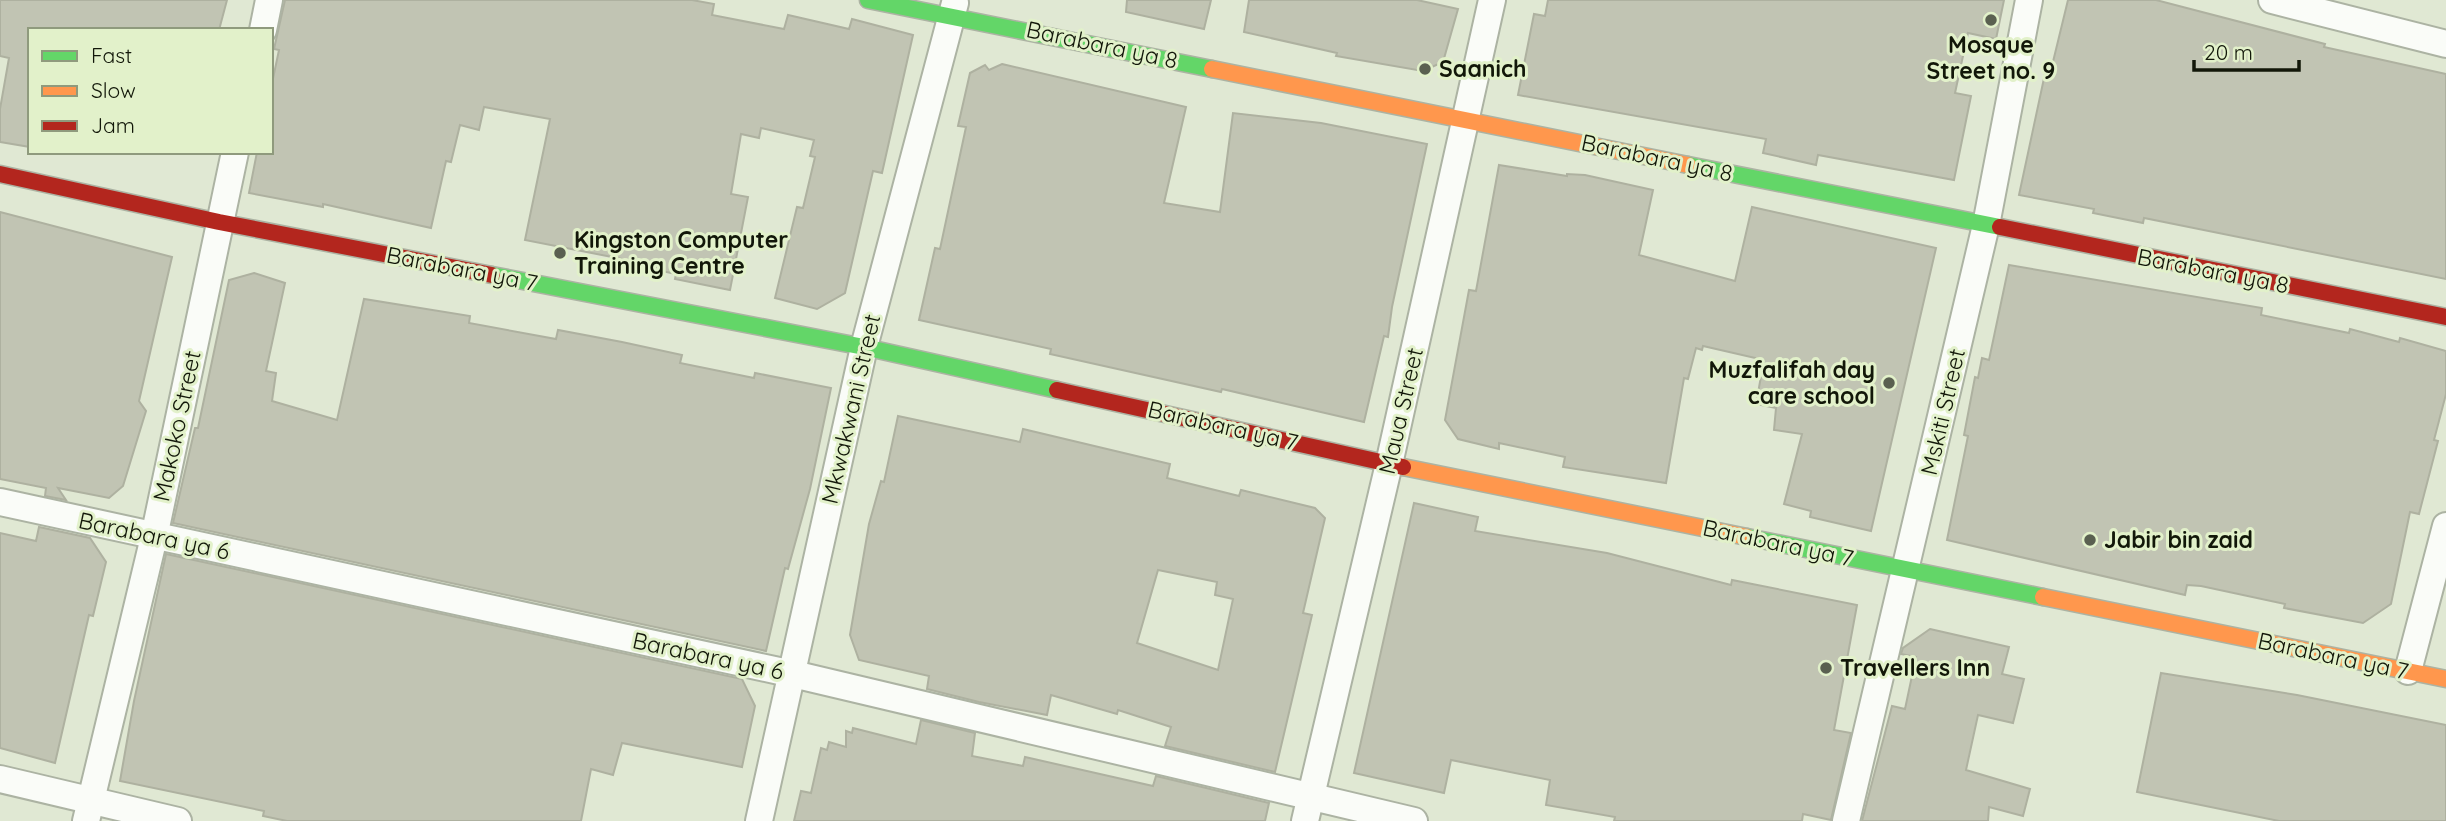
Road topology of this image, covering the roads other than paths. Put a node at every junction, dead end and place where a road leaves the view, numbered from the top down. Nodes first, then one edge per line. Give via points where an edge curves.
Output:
1 (270, 0) edge
2 (868, 0) edge
3 (1492, 0) edge
4 (2029, 0) edge
5 (2272, 0) edge
6 (954, 8) edge
7 (263, 28) edge
8 (2446, 44) edge
9 (1468, 120) junction
10 (235, 154) edge
11 (0, 174) edge
12 (219, 222) junction
13 (1986, 226) junction
14 (2446, 317) edge
15 (864, 346) junction
16 (1389, 464) junction
17 (0, 502) edge
18 (2446, 526) edge
19 (153, 537) junction
20 (1907, 569) junction
21 (2408, 671) junction
22 (793, 674) junction
23 (2446, 679) edge
24 (0, 779) edge
25 (1308, 810) edge
26 (89, 811) edge
27 (178, 821) edge
28 (759, 821) edge
29 (1414, 821) edge
30 (1846, 821) edge

1 - 7 street
2 - 6 street, Barabara ya 8
3 - 9 street, Maua Street
4 - 13 street, Mskiti Street
5 - 8 street
6 - 9 street, Barabara ya 8
6 - 15 street, Mkwakwani Street
9 - 13 street, Barabara ya 8
9 - 16 street, Maua Street
10 - 12 street, Makoko Street
11 - 12 street, Barabara ya 7
12 - 15 street, Barabara ya 7
12 - 19 street, Makoko Street
13 - 14 street, Barabara ya 8
13 - 20 street, Mskiti Street
15 - 16 street, Barabara ya 7
15 - 22 street, Mkwakwani Street
16 - 20 street, Barabara ya 7
16 - 25 street, Maua Street
17 - 19 street, Barabara ya 6
18 - 21 street
19 - 22 street, Barabara ya 6
19 - 26 street, Makoko Street
20 - 21 street, Barabara ya 7
20 - 30 street, Mskiti Street
21 - 23 street, Barabara ya 7
22 - 25 street, Barabara ya 6
22 - 28 street, Mkwakwani Street
24 - 26 street
25 - 29 street, Barabara ya 6
26 - 27 street

